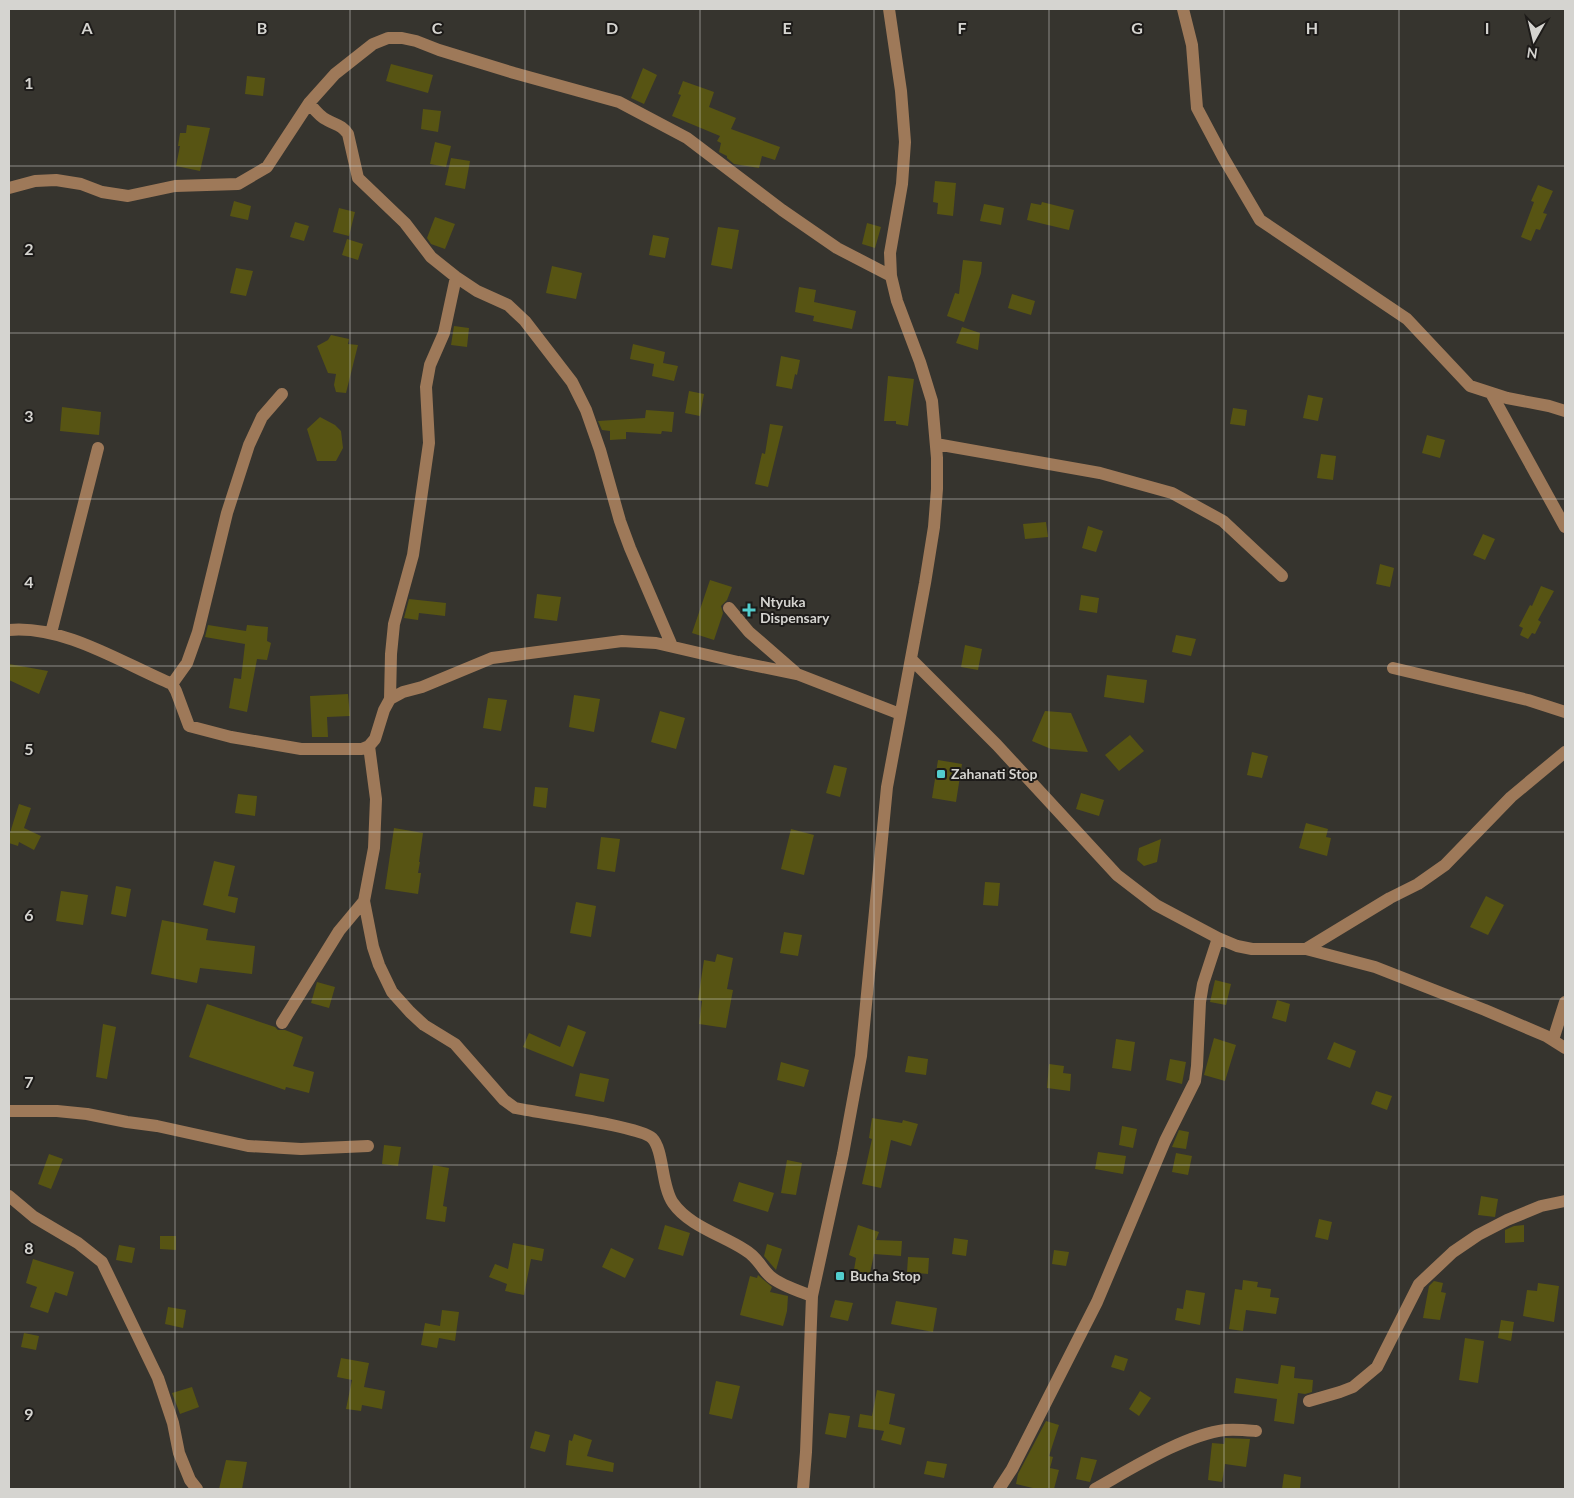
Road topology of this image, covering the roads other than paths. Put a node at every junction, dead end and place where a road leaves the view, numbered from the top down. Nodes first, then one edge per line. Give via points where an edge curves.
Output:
1 (889, 9) edge
2 (1183, 9) edge
3 (309, 103) junction
4 (9, 188) edge
5 (891, 276) junction
6 (456, 277) junction
7 (1491, 392) junction
8 (282, 394) dead end
9 (1565, 411) edge
10 (936, 444) junction
11 (98, 448) dead end
12 (1565, 527) edge
13 (1282, 576) dead end
14 (729, 608) dead end
15 (9, 630) edge
16 (51, 634) junction
17 (672, 646) junction
18 (911, 659) junction
19 (1393, 668) dead end
20 (797, 674) junction
21 (172, 684) junction
22 (390, 699) junction
23 (1565, 712) edge
24 (900, 714) junction
25 (369, 746) junction
26 (1565, 752) edge
27 (364, 901) junction
28 (1218, 938) junction
29 (1306, 948) junction
30 (1565, 1002) edge
31 (282, 1022) dead end
32 (1553, 1040) junction
33 (1565, 1048) edge
34 (9, 1111) edge
35 (368, 1146) dead end
36 (9, 1196) edge
37 (1565, 1201) edge
38 (812, 1296) junction
39 (1309, 1401) dead end
40 (1256, 1431) dead end
41 (197, 1489) edge
42 (803, 1489) edge
43 (999, 1489) edge
44 (1095, 1489) edge

1 - 5 street via 905,142 902,184 890,253
2 - 7 street via 1192,45 1197,108 1260,220 1407,319 1470,386
3 - 4 street via 267,167 238,184 175,186 128,196 56,180 35,181
3 - 5 street via 335,74 373,44 388,38 416,41 619,102 687,138 837,248
3 - 6 street via 326,120 345,129 358,178 405,223 431,257
5 - 10 street via 932,401
6 - 17 street via 508,305 572,382 589,418 630,548
6 - 22 street via 444,334 427,380 429,443 413,554 394,624
7 - 9 street
7 - 12 street
8 - 21 street via 262,417 250,444 227,513 198,632 187,663
10 - 13 street via 1100,473 1172,493 1223,521
10 - 18 street via 934,527
11 - 16 street
14 - 20 street via 749,632
15 - 16 street
16 - 21 street via 76,641
17 - 20 street
17 - 22 street via 622,641 492,658
18 - 24 street
18 - 28 street via 997,745 1117,876 1156,905
19 - 23 street
20 - 24 street
21 - 25 street via 189,726 301,749 362,750
22 - 25 street via 375,739
24 - 38 street via 882,830 861,1056 845,1147
25 - 27 street via 376,799 374,848
26 - 29 street via 1510,797 1445,865
27 - 31 street via 339,931
27 - 38 street via 373,948 392,992 424,1025 455,1044 504,1100 516,1108 652,1137 671,1201 679,1211 746,1250 758,1259 770,1276
28 - 29 street via 1252,949
28 - 43 street via 1200,1002 1198,1066 1191,1090 1165,1140 1097,1302
29 - 32 street via 1375,967
30 - 32 street
32 - 33 street
34 - 35 street via 87,1114 248,1146 301,1149
36 - 41 street via 102,1262 158,1378 173,1423 178,1453
37 - 39 street via 1541,1206 1507,1220 1454,1252 1419,1284 1377,1367 1353,1386
38 - 42 street
40 - 44 street via 1225,1430 1204,1435 1180,1444

